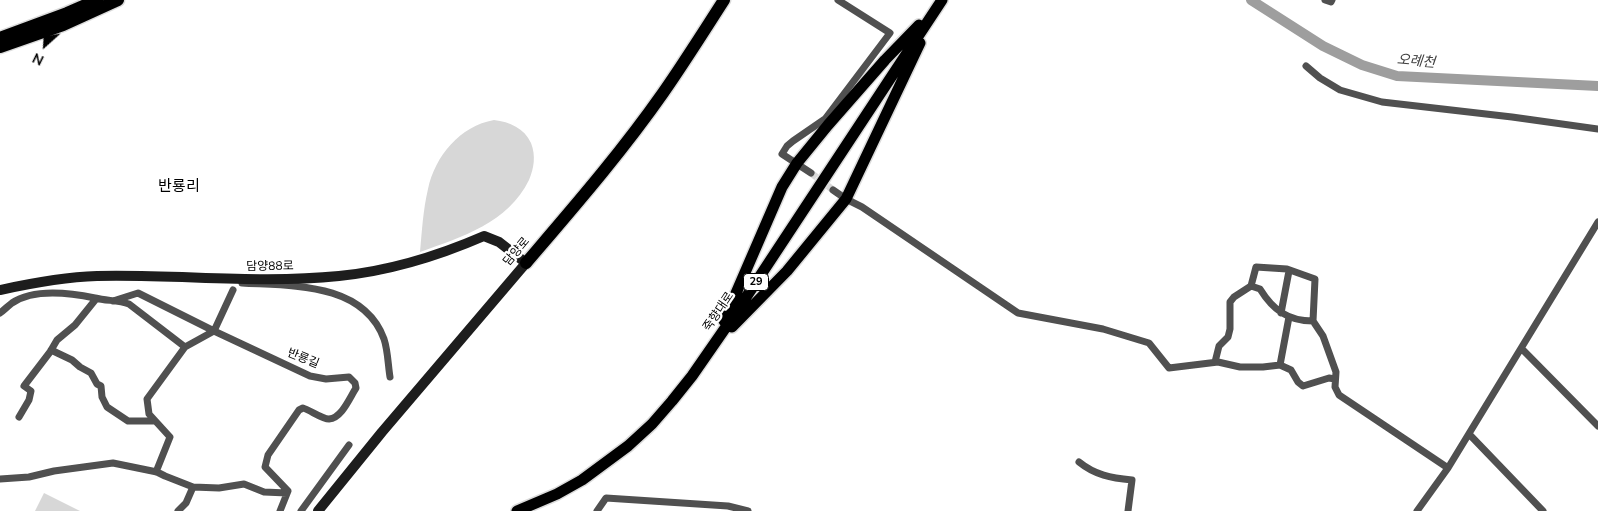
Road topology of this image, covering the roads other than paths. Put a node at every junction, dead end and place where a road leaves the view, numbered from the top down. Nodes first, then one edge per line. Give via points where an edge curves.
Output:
1 (96, 0) edge
2 (118, 0) edge
3 (724, 0) edge
4 (838, 0) edge
5 (1325, 0) edge
6 (1332, 0) edge
7 (940, 3) edge
8 (0, 38) edge
9 (0, 47) edge
10 (1306, 66) dead end
11 (1598, 129) edge
12 (797, 163) junction
13 (811, 173) tunnel mouth
14 (833, 190) tunnel mouth
15 (846, 199) junction
16 (1598, 222) edge
17 (526, 263) junction
18 (1289, 271) junction
19 (187, 278) junction
20 (1252, 286) junction
21 (0, 290) edge
22 (233, 290) dead end
23 (96, 299) junction
24 (113, 301) junction
25 (0, 313) edge
26 (1281, 313) junction
27 (1289, 317) junction
28 (1313, 321) junction
29 (214, 331) junction
30 (185, 347) junction
31 (712, 348) junction
32 (1522, 349) junction
33 (51, 350) junction
34 (1215, 362) junction
35 (1280, 366) junction
36 (390, 377) dead end
37 (1335, 379) junction
38 (20, 417) dead end
39 (155, 421) junction
40 (1598, 426) edge
41 (1469, 434) junction
42 (349, 445) dead end
43 (1078, 462) dead end
44 (1448, 468) junction
45 (156, 472) junction
46 (0, 479) edge
47 (193, 487) junction
48 (287, 493) junction
49 (178, 511) edge
50 (280, 511) edge
51 (301, 511) edge
52 (318, 511) edge
53 (517, 511) edge
54 (598, 511) edge
55 (748, 511) edge
56 (1128, 511) edge
57 (1417, 511) edge
58 (1543, 511) edge

1 - 8 highway
2 - 9 highway via 63,25
3 - 17 highway, 담양로 via 647,115
4 - 12 street via 890,34 825,119 784,150 782,154
5 - 6 street
7 - 12 main road via 885,60
7 - 15 main road
7 - 31 main road, 죽향대로 / 29
10 - 11 street via 1340,90 1382,102
12 - 13 street
12 - 31 main road via 782,187
14 - 15 street
15 - 31 main road via 787,271
15 - 34 street via 1018,314 1103,329 1149,343 1169,368
16 - 32 street
17 - 19 main road, 담양88로 via 499,242 484,236 418,261 341,276
17 - 52 main road, 담양로
18 - 20 street via 1256,268
18 - 26 street
18 - 28 street via 1315,279
19 - 21 main road, 담양88로 via 95,276
19 - 36 street via 314,289 341,296 367,312 376,323 384,339
20 - 26 street via 1260,289
20 - 34 street via 1230,302 1230,329 1219,346
22 - 29 street
23 - 24 street, 반룡길
23 - 25 street, 반룡길 via 68,294 38,295 25,297
23 - 33 street
24 - 29 street, 반룡길 via 138,293
24 - 30 street, 반룡길 via 129,304
26 - 27 street
27 - 28 street
27 - 35 street
28 - 37 street via 1323,336 1336,372
29 - 30 street
29 - 48 street, 반룡길 via 310,376 326,379 349,377 355,383 356,388 334,418 328,419 303,408 299,410 268,456 265,467
30 - 39 street via 148,400 149,414
31 - 53 main road, 죽향대로 / 29 via 672,401 628,446 582,480
32 - 40 street
32 - 41 street
33 - 38 street via 24,386 31,391
33 - 39 street via 92,373 101,386 106,407 128,420
34 - 35 street via 1240,367
35 - 37 street via 1291,370 1304,386
37 - 44 street via 1339,395
39 - 45 street via 170,437
41 - 44 street
41 - 58 street
42 - 51 street
43 - 56 street via 1105,477 1132,480
44 - 57 street
45 - 46 street via 113,464
45 - 47 street
47 - 48 street via 219,488 244,484 264,492
47 - 49 street via 186,503
48 - 50 street
54 - 55 street via 606,498 728,506

